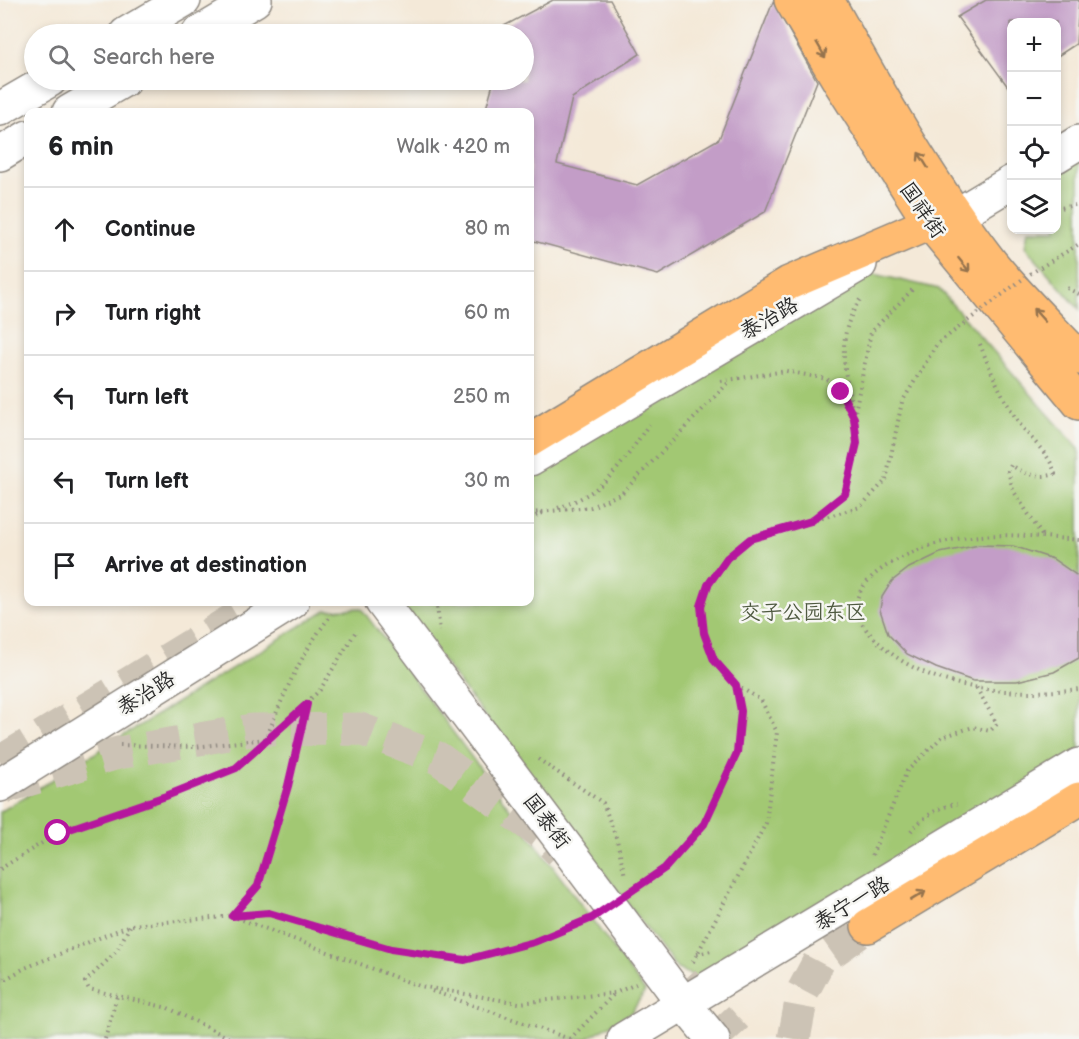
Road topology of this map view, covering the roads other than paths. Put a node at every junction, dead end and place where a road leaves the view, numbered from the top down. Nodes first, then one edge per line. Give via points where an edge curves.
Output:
1 (184, 0) edge
2 (255, 0) edge
3 (791, 0) edge
4 (827, 0) edge
5 (143, 24) edge
6 (215, 24) edge
7 (33, 90) edge
8 (118, 94) edge
9 (80, 108) edge
10 (0, 109) edge
11 (24, 139) edge
12 (1079, 142) edge
13 (1061, 153) edge
14 (0, 154) edge
15 (1007, 184) edge
16 (943, 219) junction
17 (1079, 358) edge
18 (1079, 403) edge
19 (534, 438) edge
20 (534, 457) edge
21 (286, 606) edge
22 (385, 606) edge
23 (1079, 765) edge
24 (0, 785) edge
25 (1079, 799) edge
26 (868, 926) tunnel mouth
27 (684, 1004) junction
28 (624, 1039) edge
29 (713, 1039) edge

1 - 5 street
2 - 6 street
3 -> 16 main road, 国祥街 via 841,84
16 -> 4 main road, 国祥街
7 - 10 street
8 - 9 street
11 - 14 street
12 - 13 street
15 - 16 street, 泰治路
17 -> 16 main road, 国祥街 via 993,265
16 -> 18 main road, 国祥街
16 - 19 main road via 789,283
16 - 20 street, 泰治路
21 - 24 street, 泰治路
22 - 27 street, 国泰街
23 - 27 street, 泰宁一路
26 -> 25 main road
27 - 28 street, 泰宁一路
27 - 29 street, 国泰街

